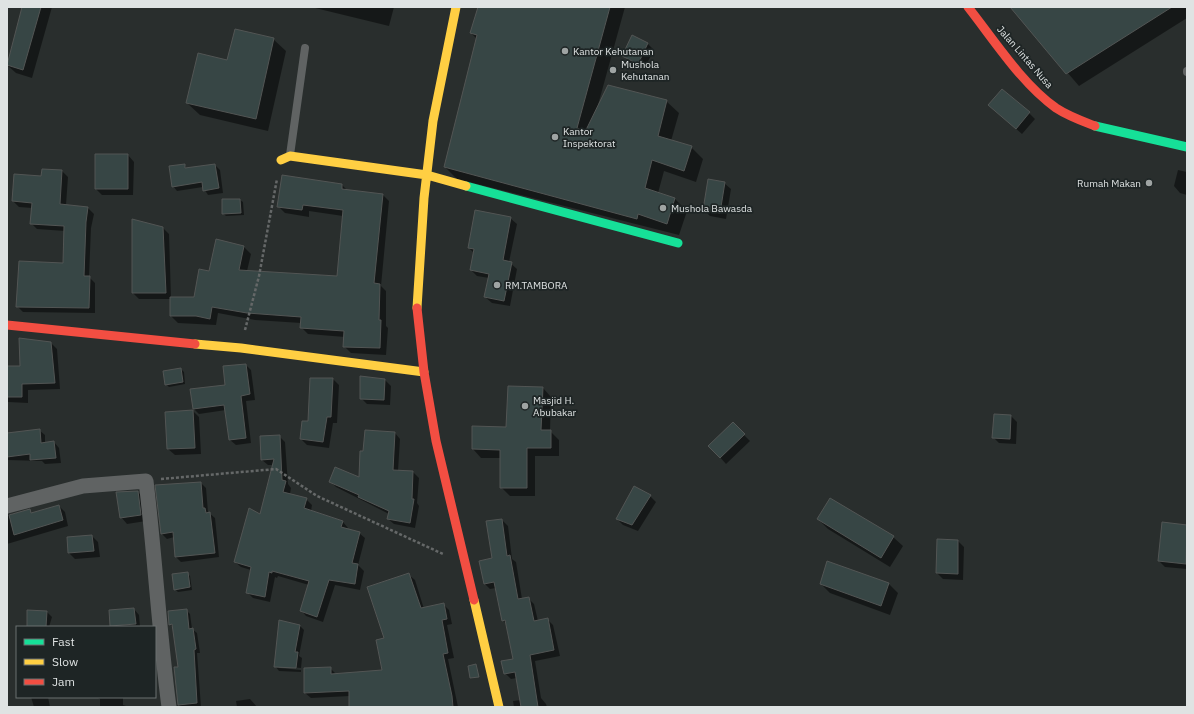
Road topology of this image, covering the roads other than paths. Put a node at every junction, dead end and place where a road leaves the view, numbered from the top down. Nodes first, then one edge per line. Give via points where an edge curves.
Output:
1 (456, 7) edge
2 (968, 7) edge
3 (305, 48) dead end
4 (1187, 147) edge
5 (290, 156) junction
6 (281, 160) road end
7 (427, 175) junction
8 (678, 243) dead end
9 (7, 325) edge
10 (424, 372) junction
11 (7, 506) edge
12 (169, 707) edge
13 (499, 707) edge

1 - 7 main road via 433,121
2 - 4 main road, Jalan Lintas Nusa via 1029,81 1056,108 1086,122
3 - 5 lane
5 - 6 main road
5 - 7 main road
7 - 8 main road
7 - 10 main road via 417,316
9 - 10 main road via 241,348
10 - 13 main road via 436,441
11 - 12 street via 83,486 146,481 158,621

